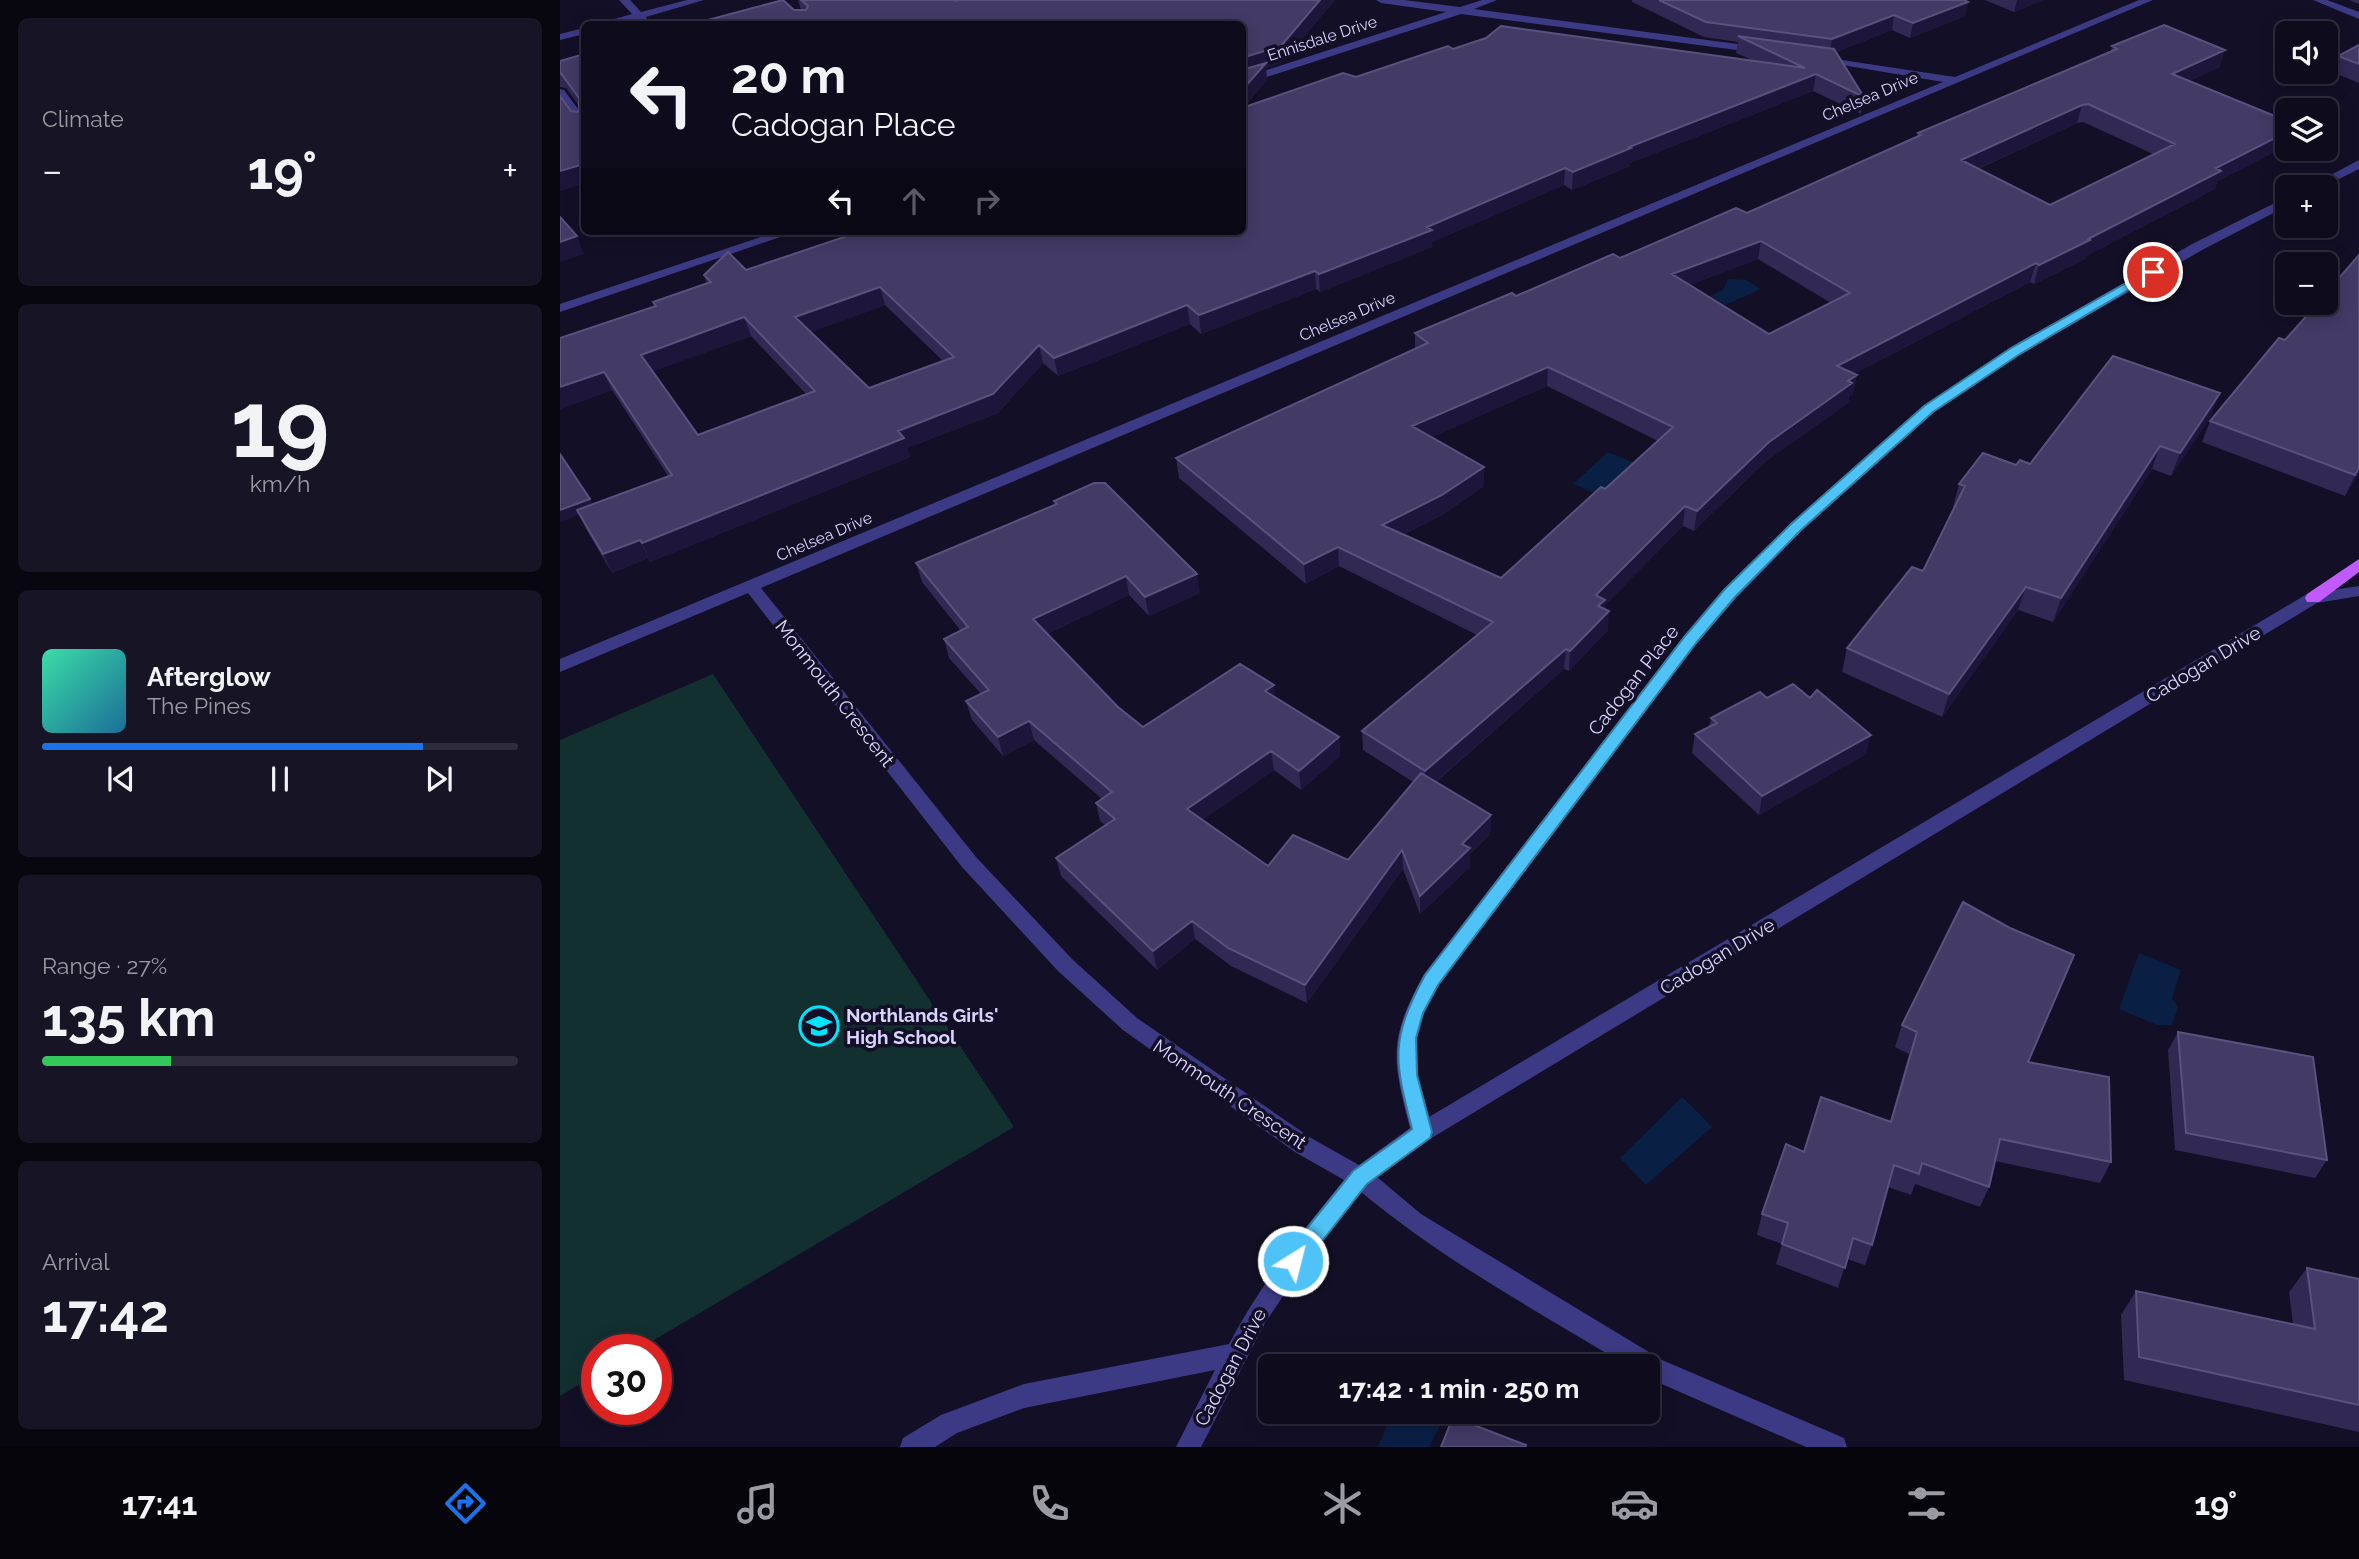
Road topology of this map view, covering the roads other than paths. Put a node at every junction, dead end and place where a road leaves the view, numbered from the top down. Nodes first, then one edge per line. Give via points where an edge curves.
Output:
1 (624, 0) edge
2 (699, 0) edge
3 (1381, 0) edge
4 (1493, 0) edge
5 (2148, 0) edge
6 (2318, 0) edge
7 (1461, 10) junction
8 (2359, 16) edge
9 (643, 20) edge
10 (581, 32) edge
11 (560, 37) edge
12 (1771, 52) edge
13 (1812, 57) edge
14 (1953, 80) junction
15 (1246, 81) edge
16 (560, 92) edge
17 (581, 120) edge
18 (2359, 164) edge
19 (2337, 175) edge
20 (2275, 207) edge
21 (780, 235) edge
22 (560, 308) edge
23 (2359, 564) edge
24 (751, 586) junction
25 (2359, 591) edge
26 (2313, 598) junction
27 (560, 666) edge
28 (1423, 1132) junction
29 (1360, 1177) junction
30 (1237, 1354) junction
31 (922, 1444) edge
32 (1188, 1447) edge
33 (1835, 1447) edge

1 - 9 street
2 - 9 street
3 - 7 street
4 - 7 street, Ennisdale Drive
5 - 14 street, Chelsea Drive
6 - 8 street
7 - 12 street
7 - 15 street, Ennisdale Drive
10 - 11 street
13 - 14 street
14 - 24 street, Chelsea Drive
16 - 17 street
18 - 19 street
20 - 28 street, Cadogan Place via 2015,351 1929,409 1796,527 1730,594 1690,639 1431,980 1406,1038 1408,1075
21 - 22 street
23 - 26 main road
24 - 27 street, Chelsea Drive
24 - 29 street, Monmouth Crescent via 969,862 1065,965 1130,1024 1303,1145
25 - 26 street, Cadogan Drive
26 - 28 street, Cadogan Drive
28 - 29 street, Cadogan Drive
29 - 30 street, Cadogan Drive via 1306,1243 1257,1315
29 - 33 street, Monmouth Crescent via 1413,1221 1654,1368
30 - 31 street via 1024,1396 950,1424
30 - 32 street, Cadogan Drive

